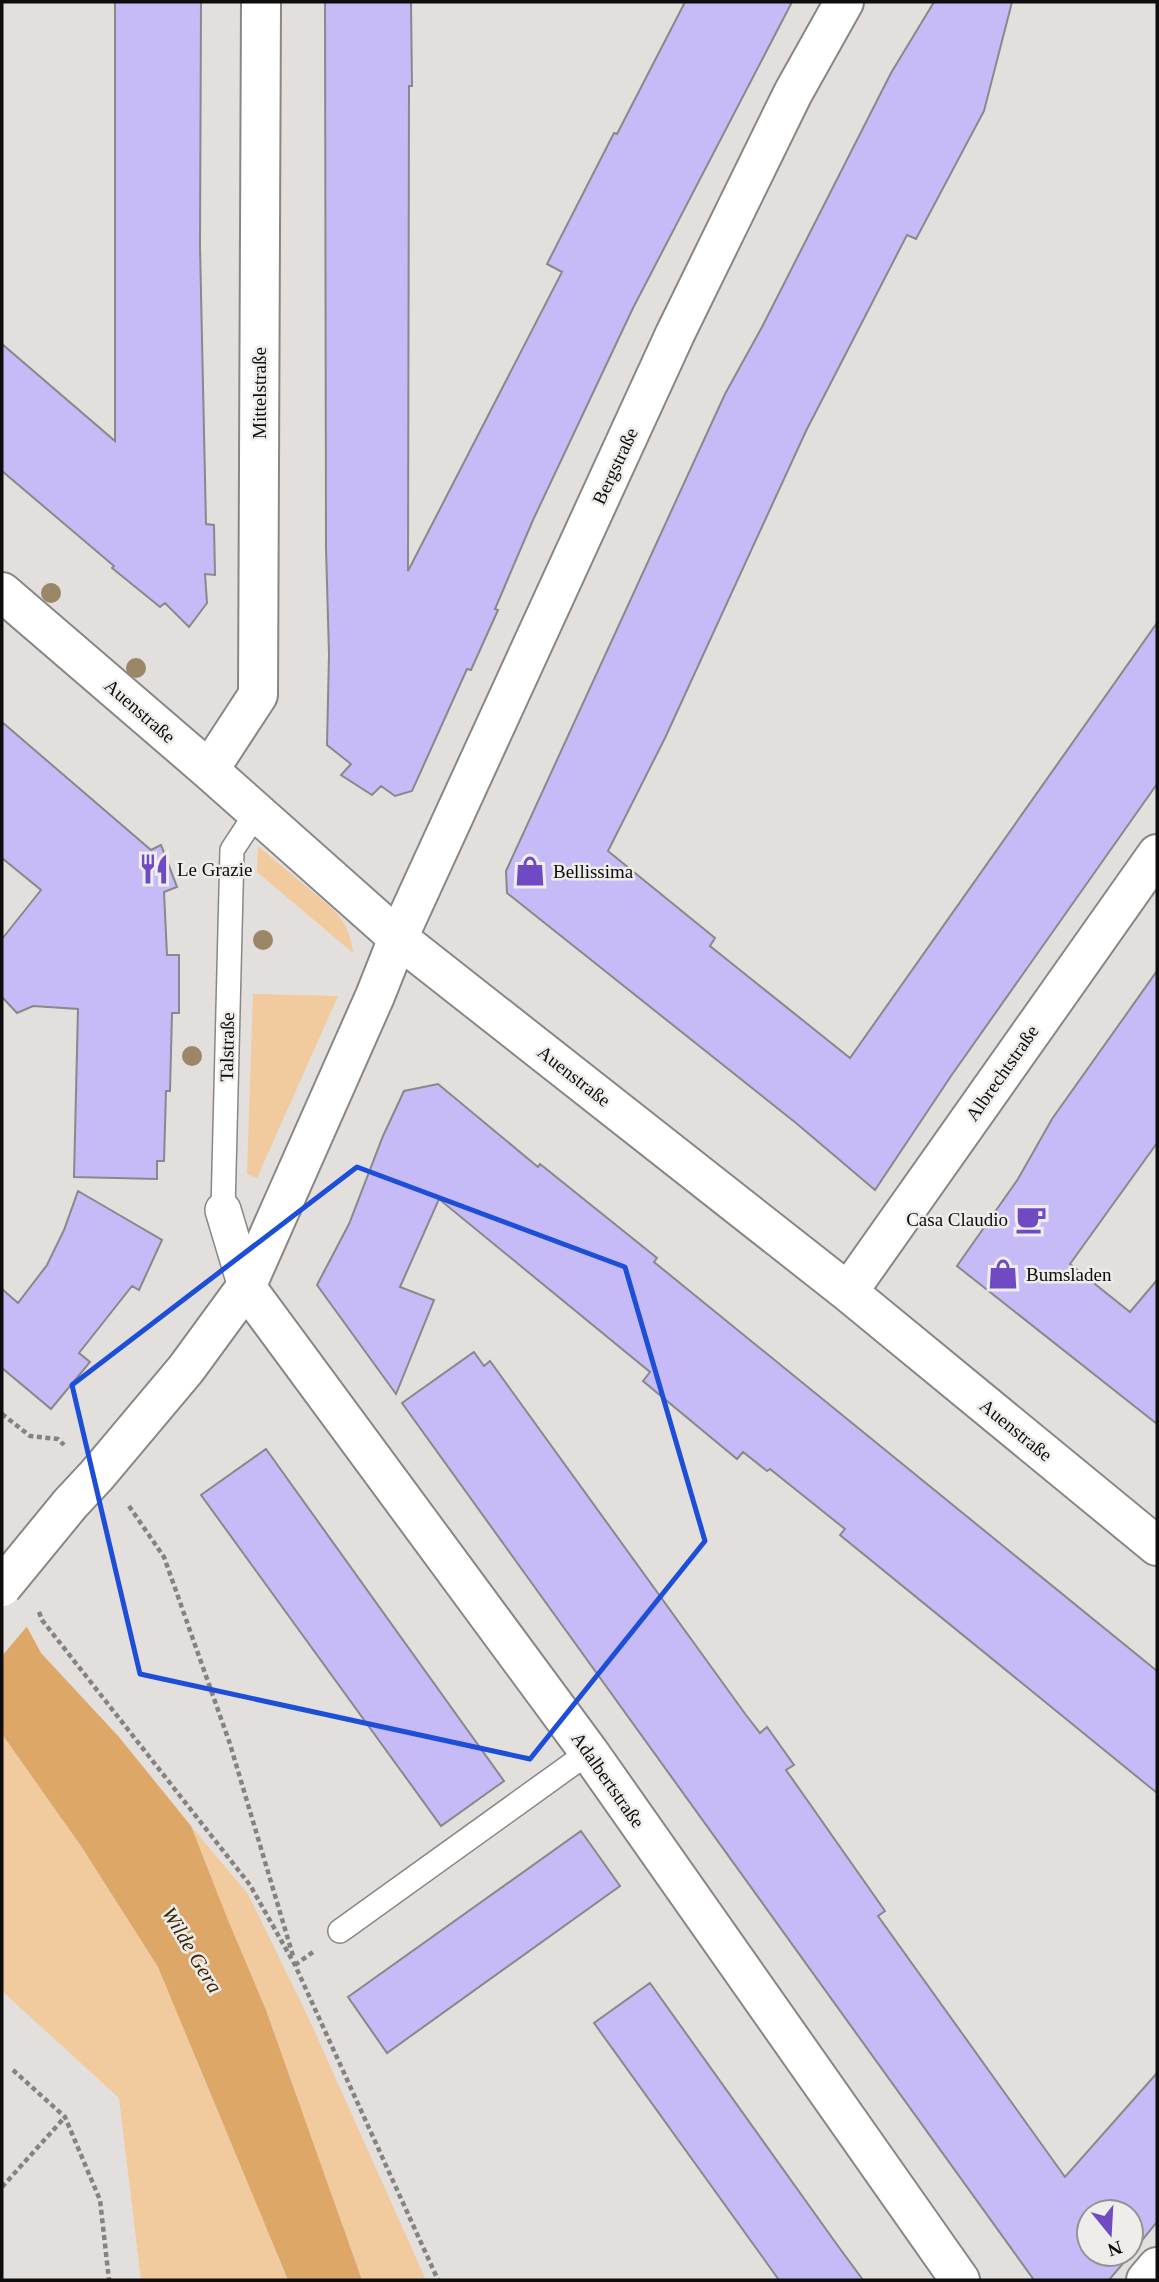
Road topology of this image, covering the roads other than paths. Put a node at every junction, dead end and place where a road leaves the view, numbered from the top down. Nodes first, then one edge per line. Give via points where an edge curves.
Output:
1 (261, 2) edge
2 (844, 2) edge
3 (2, 592) edge
4 (209, 770) junction
5 (257, 812) junction
6 (1157, 854) edge
7 (398, 938) junction
8 (223, 1210) joint
9 (246, 1287) junction
10 (848, 1292) junction
11 (1157, 1546) edge
12 (2, 1587) edge
13 (589, 1752) junction
14 (340, 1931) dead end
15 (1157, 2267) edge
16 (960, 2280) edge
17 (1146, 2280) edge

1 - 4 street, Mittelstraße via 258,695
2 - 7 street, Bergstraße via 793,93 676,334
3 - 4 street, Auenstraße
4 - 5 street, Auenstraße
5 - 7 street, Auenstraße
5 - 8 lane, Talstraße via 232,850
6 - 10 street, Albrechtstraße
7 - 9 street
7 - 10 street, Auenstraße
8 - 9 street, Talstraße
9 - 12 street, bridge via 186,1369
9 - 13 street, Adalbertstraße
10 - 11 street, Auenstraße
13 - 14 lane
13 - 16 street, Adalbertstraße
15 - 17 street

